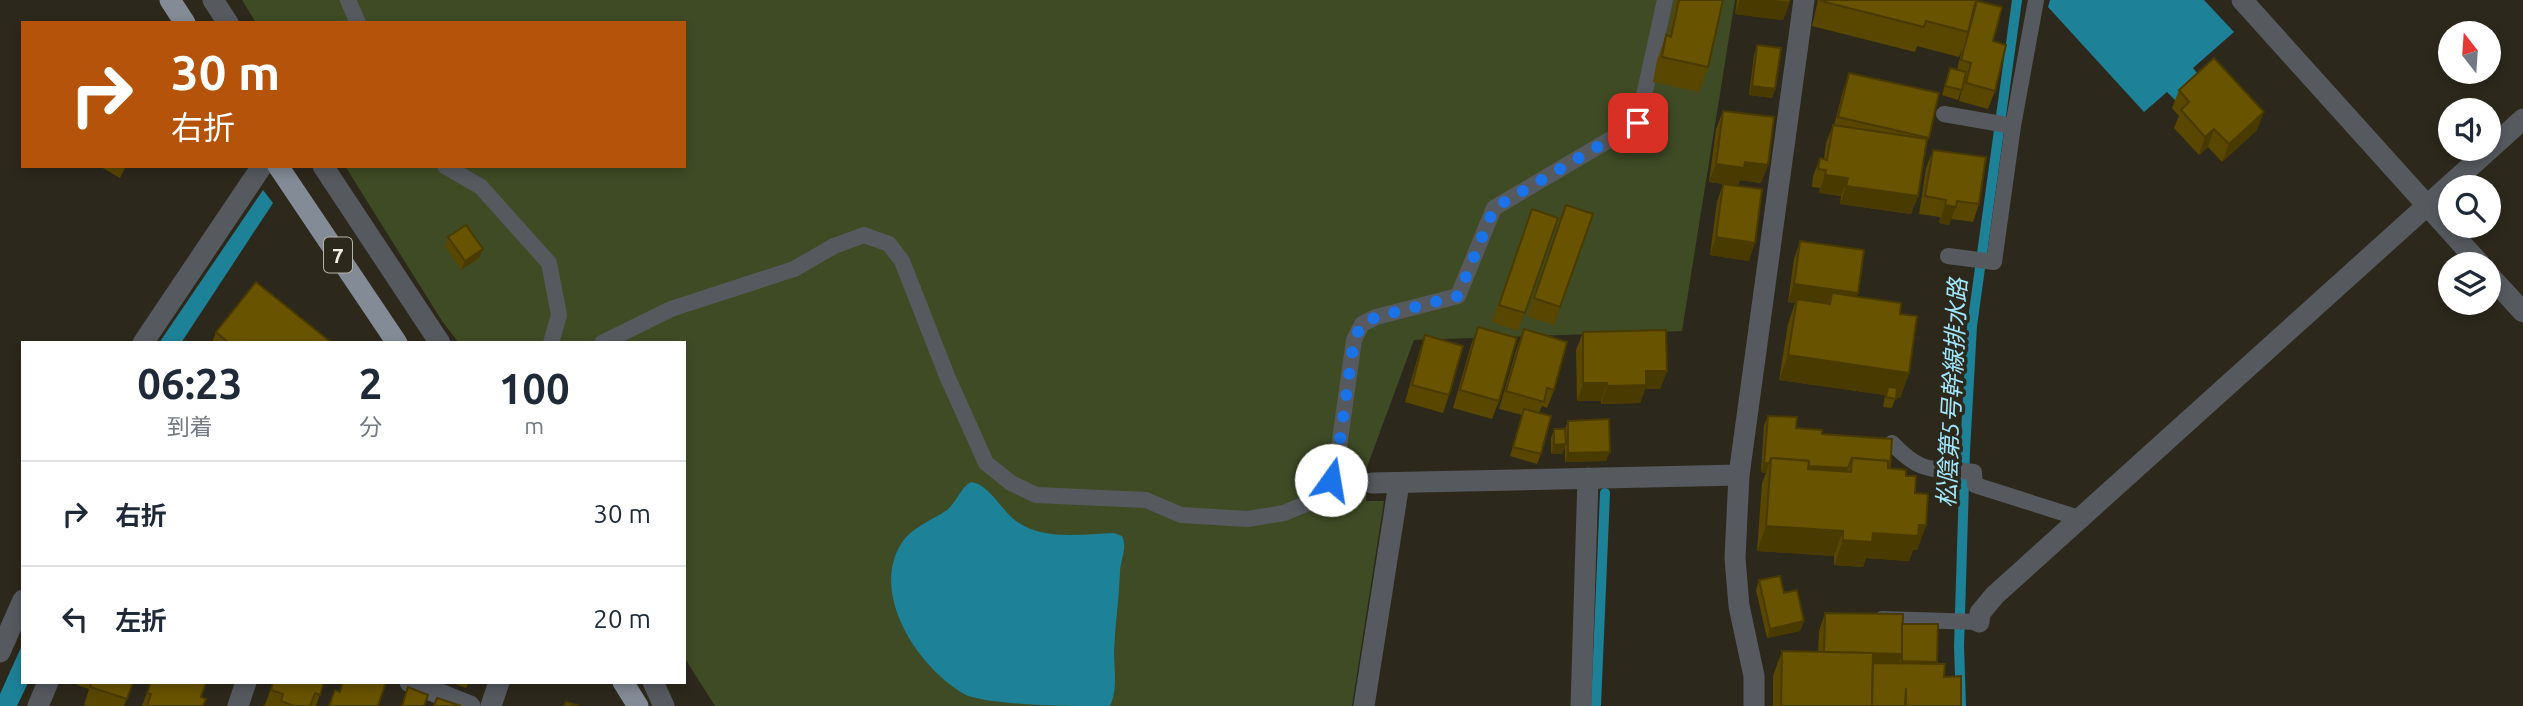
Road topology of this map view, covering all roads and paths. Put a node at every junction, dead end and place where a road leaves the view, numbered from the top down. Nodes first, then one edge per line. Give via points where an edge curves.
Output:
1 (170, 0) edge
2 (213, 0) edge
3 (348, 0) edge
4 (1665, 0) edge
5 (1804, 0) edge
6 (2036, 0) edge
7 (2242, 0) edge
8 (184, 21) edge
9 (227, 21) edge
10 (357, 21) edge
11 (1944, 114) dead end
12 (2523, 119) edge
13 (2010, 126) junction
14 (261, 168) edge
15 (279, 168) edge
16 (324, 168) edge
17 (448, 168) edge
18 (2427, 205) junction
19 (2469, 252) edge
20 (1948, 256) dead end
21 (2501, 288) edge
22 (2523, 312) edge
23 (144, 341) edge
24 (396, 341) edge
25 (439, 341) edge
26 (552, 341) edge
27 (606, 341) edge
28 (1892, 443) edge
29 (1739, 475) junction
30 (1588, 478) junction
31 (1372, 483) dead end
32 (1399, 483) junction
33 (2079, 518) junction
34 (21, 605) edge
35 (1861, 618) edge
36 (1973, 621) joint
37 (0, 652) edge
38 (47, 684) edge
39 (245, 684) edge
40 (415, 684) edge
41 (498, 684) edge
42 (624, 684) edge
43 (654, 684) edge
44 (38, 706) edge
45 (238, 706) edge
46 (470, 706) edge
47 (491, 706) edge
48 (638, 706) edge
49 (664, 706) edge
50 (1364, 706) edge
51 (1581, 706) edge
52 (1754, 706) edge

1 - 8 main road
2 - 9 street
3 - 10 lane
4 - 27 lane via 1638,123 1494,208 1458,296 1362,324 1354,340 1331,480 1313,501 1284,513 1248,519 1181,515 1146,500 1036,495 1012,483 986,463 902,261 889,244 864,235 794,269 671,309
5 - 29 street
6 - 13 lane
7 - 18 street
11 - 13 lane
12 - 18 street
13 - 20 lane via 1994,262
14 - 23 street
15 - 24 main road, 7
16 - 25 street
17 - 26 lane via 481,187 549,263 559,315
18 - 19 street
18 - 33 street
21 - 22 street
28 - 33 lane via 1921,467 1972,471 1975,485
29 - 30 street
29 - 52 street via 1735,558 1739,606 1754,676
30 - 32 street
30 - 51 street
31 - 32 street
32 - 50 street
33 - 36 street
34 - 37 street
35 - 36 lane
38 - 44 street
39 - 45 street
40 - 46 street
41 - 47 street
42 - 48 main road
43 - 49 street

